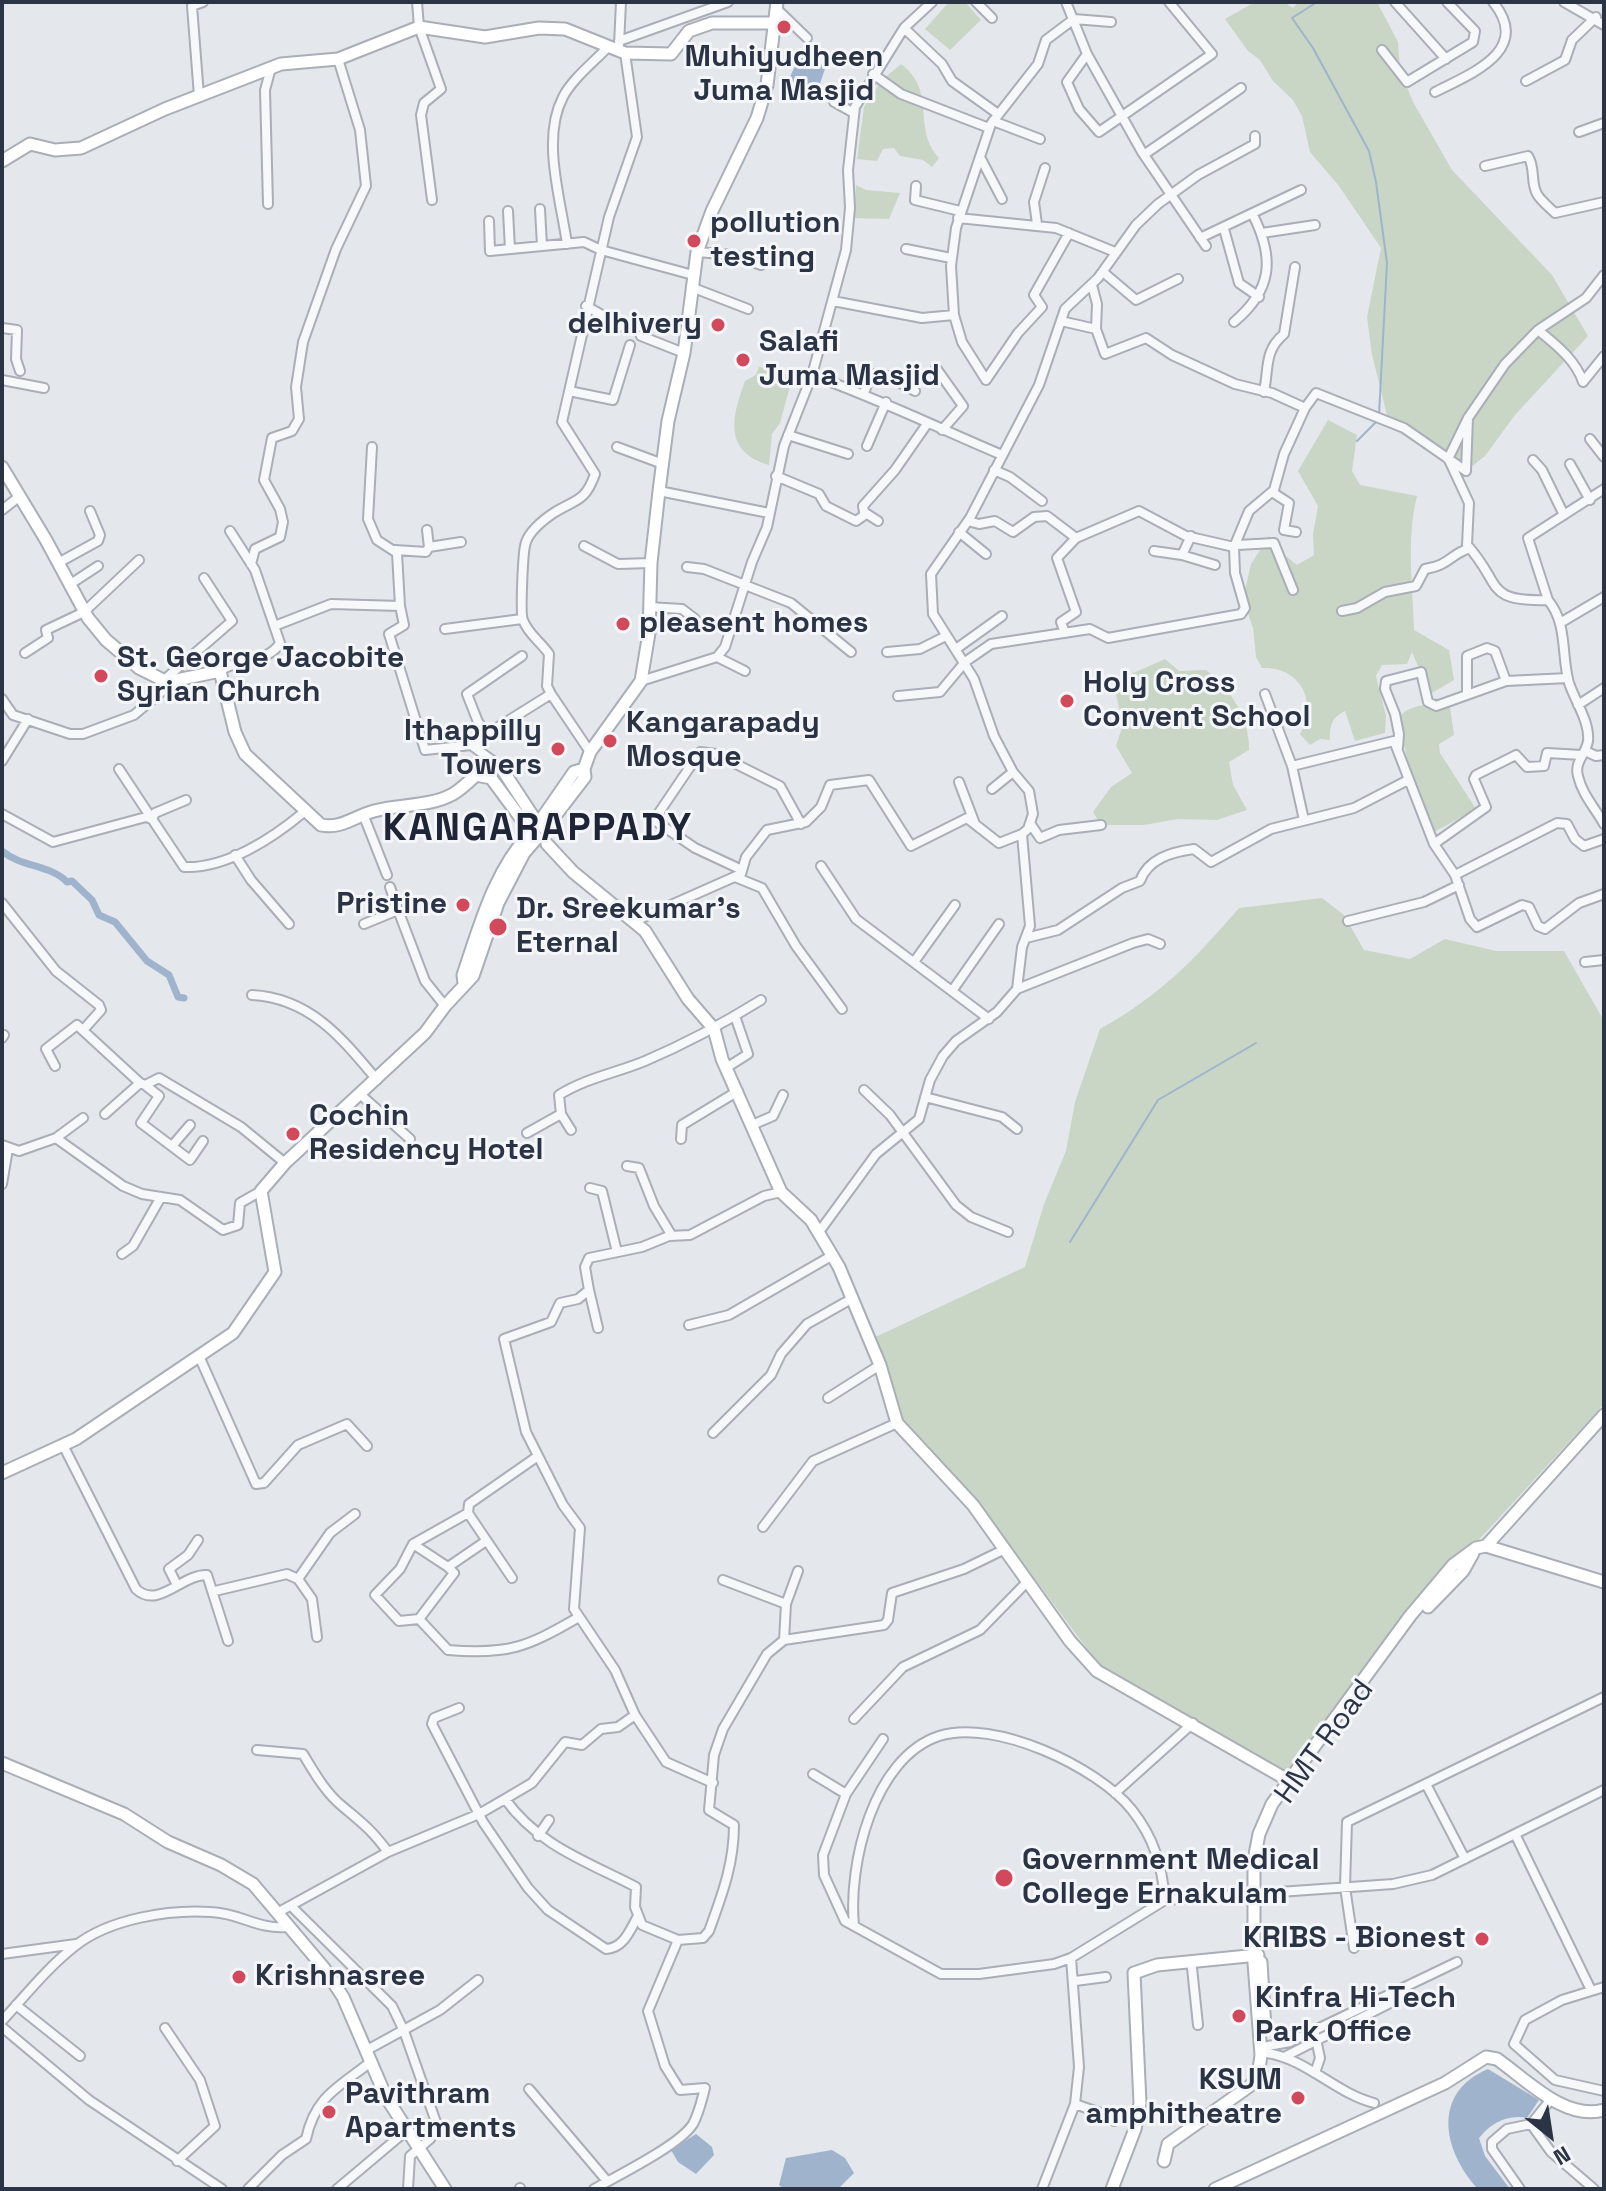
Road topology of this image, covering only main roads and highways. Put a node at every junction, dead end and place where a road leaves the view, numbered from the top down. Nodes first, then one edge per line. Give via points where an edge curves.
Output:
1 (776, 4) edge
2 (772, 23) junction
3 (2, 161) edge
4 (2, 467) edge
5 (476, 775) junction
6 (540, 834) junction
7 (1604, 1415) edge
8 (2, 1473) edge
9 (1481, 1547) junction
10 (1604, 1582) edge
11 (2, 1763) edge
12 (1290, 1780) junction
13 (1257, 1959) junction
14 (1258, 2076) junction
15 (1604, 2110) edge
16 (1128, 2156) junction
17 (1164, 2161) dead end
18 (445, 2189) edge
19 (1112, 2189) edge
20 (1120, 2189) edge
21 (1215, 2189) edge

1 - 2 main road
2 - 3 main road via 712,23 689,31 671,54 618,47 565,29 485,37 419,27 338,59 281,64 81,148 55,150 30,144
2 - 6 main road via 767,85 757,118 697,252 684,353 668,421 641,681 590,752 584,769 574,772
4 - 5 main road via 84,612 106,640 139,668 164,680 220,671 245,754 321,825 332,827 363,814 439,799
5 - 6 main road via 491,778
5 - 6 main road via 500,766
6 - 8 main road via 514,850 488,899 464,984 425,1033 261,1191 275,1272 233,1333 63,1445
6 - 12 main road via 573,872 651,938 688,999 714,1029 781,1192 819,1232 853,1298 897,1423 973,1505 1097,1671
7 - 9 main road, HMT Road
9 - 10 main road
9 - 12 main road, HMT Road via 1453,1565 1410,1616
11 - 18 main road via 124,1814 253,1884 343,1997 386,2097
12 - 13 main road, HMT Road via 1259,1834
13 - 14 main road, HMT Road
13 - 14 main road via 1267,2050
13 - 16 main road via 1143,1974 1139,1979 1145,2095
13 - 16 main road via 1146,1967 1134,1973 1140,2103
14 - 17 main road via 1168,2144
15 - 21 main road via 1578,2112 1486,2057 1445,2083
16 - 19 main road
16 - 20 main road

